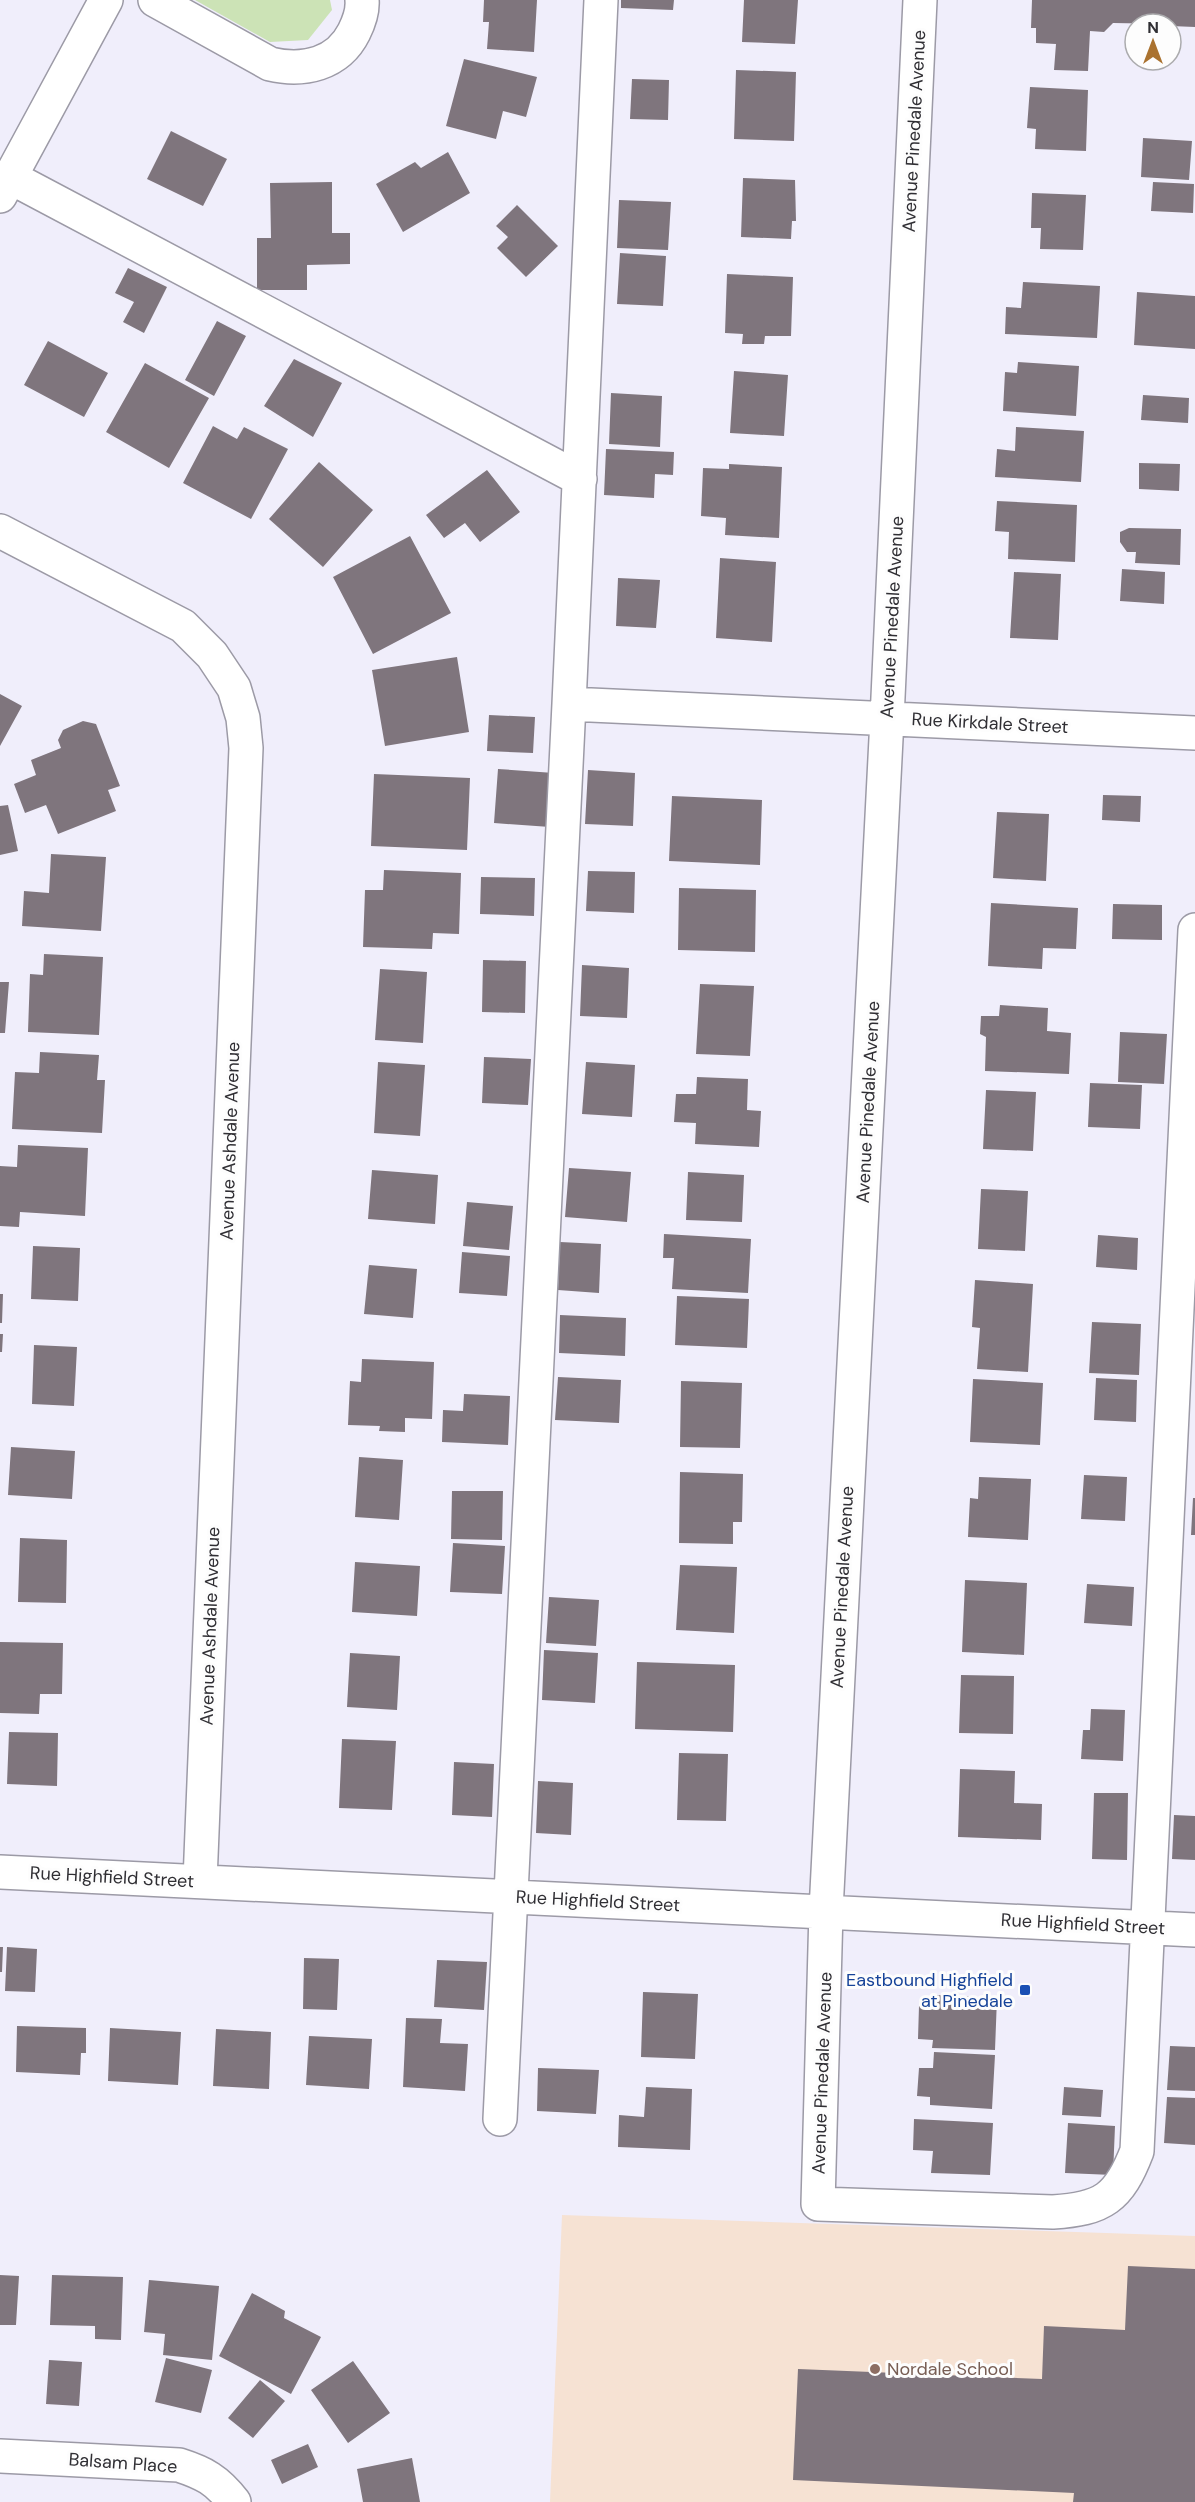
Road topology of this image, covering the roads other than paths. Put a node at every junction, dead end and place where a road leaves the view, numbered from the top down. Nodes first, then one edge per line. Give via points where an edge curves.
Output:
1 (106, 0) edge
2 (155, 0) edge
3 (362, 0) edge
4 (601, 0) edge
5 (920, 0) edge
6 (5, 187) edge
7 (580, 479) junction
8 (0, 531) edge
9 (569, 704) junction
10 (887, 719) junction
11 (1195, 733) edge
12 (1195, 930) edge
13 (0, 1872) edge
14 (200, 1881) junction
15 (511, 1896) junction
16 (826, 1911) junction
17 (1147, 1927) junction
18 (1195, 1930) edge
19 (500, 2119) dead end
20 (0, 2456) edge
21 (234, 2502) edge

1 - 6 street
2 - 3 street via 270,64 287,68 319,64 336,56 348,43 358,22
4 - 7 street
5 - 10 street, Avenue Pinedale Avenue
6 - 7 street
7 - 9 street
8 - 14 street, Avenue Ashdale Avenue via 183,626 213,655 234,688 243,718 246,748
9 - 10 street, Rue Kirkdale Street
9 - 15 street
10 - 11 street, Rue Kirkdale Street
10 - 16 street, Avenue Pinedale Avenue
12 - 17 street
13 - 14 street, Rue Highfield Street
14 - 15 street, Rue Highfield Street
15 - 16 street, Rue Highfield Street
15 - 19 street
16 - 17 street, Rue Highfield Street
16 - 17 street, Avenue Pinedale Avenue via 818,2204 1053,2212 1082,2210 1111,2196 1127,2178 1137,2151
17 - 18 street, Rue Highfield Street
20 - 21 street, Balsam Place via 178,2465 201,2472 221,2485

